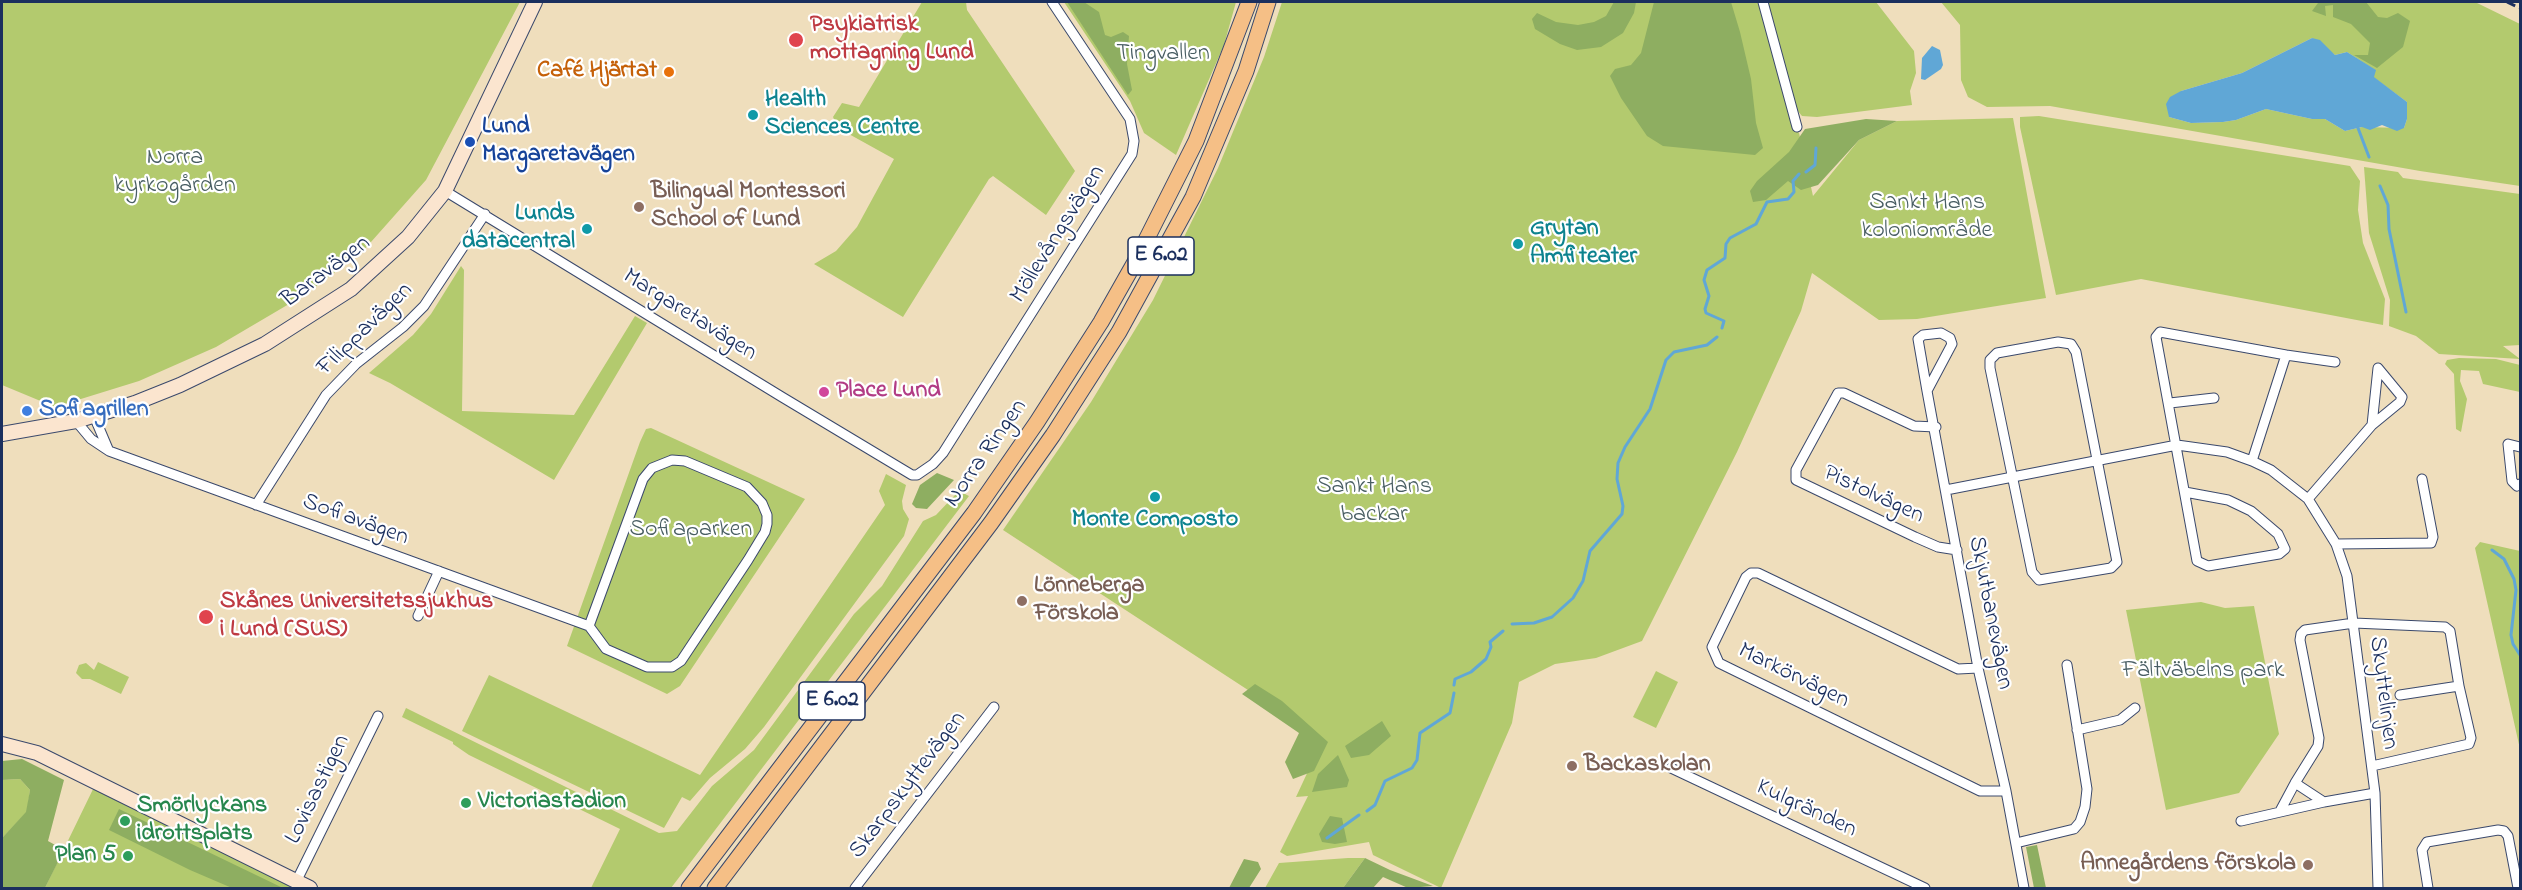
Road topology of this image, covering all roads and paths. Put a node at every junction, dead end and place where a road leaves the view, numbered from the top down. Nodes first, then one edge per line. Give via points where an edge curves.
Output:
1 (535, 2) edge
2 (1052, 2) edge
3 (1249, 2) edge
4 (1268, 2) edge
5 (1763, 2) edge
6 (1797, 127) dead end
7 (445, 191) junction
8 (485, 214) junction
9 (2286, 355) junction
10 (2335, 362) dead end
11 (1928, 391) junction
12 (2214, 398) dead end
13 (2170, 403) junction
14 (94, 416) junction
15 (76, 421) junction
16 (2372, 425) junction
17 (1936, 427) junction
18 (2, 432) edge
19 (2177, 445) junction
20 (2520, 447) edge
21 (109, 451) junction
22 (2096, 459) junction
23 (2252, 461) junction
24 (912, 475) joint
25 (2010, 476) junction
26 (2422, 479) dead end
27 (2520, 484) edge
28 (1946, 490) junction
29 (2185, 492) junction
30 (2308, 499) junction
31 (256, 505) junction
32 (2336, 544) junction
33 (1957, 550) junction
34 (439, 572) junction
35 (418, 616) dead end
36 (2354, 623) junction
37 (589, 626) junction
38 (2067, 665) dead end
39 (1978, 668) junction
40 (2459, 686) junction
41 (2400, 695) dead end
42 (994, 707) dead end
43 (2135, 708) dead end
44 (378, 716) dead end
45 (2077, 730) junction
46 (2, 744) edge
47 (2372, 766) junction
48 (1671, 768) dead end
49 (2295, 783) junction
50 (2006, 791) junction
51 (2375, 793) junction
52 (2324, 802) junction
53 (2280, 811) junction
54 (2241, 821) dead end
55 (2016, 843) junction
56 (296, 882) junction
57 (310, 888) edge
58 (689, 888) edge
59 (715, 888) edge
60 (855, 888) edge
61 (1925, 888) edge
62 (2024, 888) edge
63 (2378, 888) edge
64 (2428, 888) edge
65 (2518, 888) edge

1 - 7 street, Baravägen
2 - 24 street, Möllevångsvägen via 1130,118 1132,154 943,453 924,471
3 - 58 main road, Norra Ringen / E 6.02 via 1196,141 1101,322 967,522
4 - 59 main road, Norra Ringen / E 6.02 via 1246,70 1192,197 1119,332 991,523
5 - 6 street
7 - 8 street, Margaretavägen
7 - 14 street, Baravägen via 380,264 308,318 180,385
8 - 24 street, Margaretavägen
8 - 31 street, Filippavägen via 424,306 326,395
9 - 10 street
9 - 13 street via 2160,332 2156,337
9 - 23 street
11 - 11 street, Skjutbanevägen via 1918,339 1934,333 1947,335 1952,344 1950,350
11 - 17 street, Skjutbanevägen
12 - 13 street
13 - 19 street
14 - 15 street, Baravägen
14 - 21 street
15 - 18 street, Baravägen
15 - 21 street, Sofiavägen via 91,439
16 - 16 street via 2402,397 2378,368 2377,380
16 - 30 street
17 - 28 street, Skjutbanevägen
17 - 33 street, Pistolvägen via 1914,426 1838,393 1796,470 1796,480 1914,537
19 - 22 street, Skyttelinjen
19 - 23 street, Skyttelinjen via 2227,452
19 - 29 street
20 - 27 street via 2508,444 2512,481
21 - 31 street, Sofiavägen
22 - 25 street, Skyttelinjen
22 - 25 street via 2117,562 2111,568 2039,580 2032,572
22 - 25 street via 2076,352 2071,344 2058,342 1997,353 1990,360 1990,368
23 - 30 street, Skyttelinjen via 2278,475
25 - 28 street, Skyttelinjen
26 - 32 street via 2431,543
28 - 33 street, Skjutbanevägen
29 - 29 street via 2197,561 2202,565 2279,554 2285,549 2278,534 2251,511 2228,500
30 - 32 street, Skyttelinjen
31 - 34 street, Sofiavägen
32 - 36 street, Skyttelinjen via 2347,576
33 - 39 street, Skjutbanevägen
34 - 35 street
34 - 37 street, Sofiavägen
36 - 40 street, Skyttelinjen via 2445,627 2452,635
36 - 47 street, Skyttelinjen
36 - 49 street, Skyttelinjen via 2305,630 2301,634 2319,738
37 - 37 street via 606,649 647,667 672,667 681,661 765,532 767,515 754,492 685,460 672,460 652,468 636,493
38 - 45 street
39 - 50 street, Skjutbanevägen
39 - 50 street, Markörvägen via 1958,669 1758,573 1746,577 1712,647 1719,663 1980,791
40 - 41 street, Skyttelinjen
40 - 47 street, Skyttelinjen via 2469,744
42 - 60 street, Skarpskyttevägen
43 - 45 street via 2120,720
44 - 56 street, Lovisastigen
45 - 55 street via 2087,789 2080,822 2074,829
46 - 56 street via 37,753
47 - 51 street, Skyttelinjen
48 - 61 street, Kulgränden
49 - 52 street
49 - 53 street, Skyttelinjen
50 - 55 street, Skjutbanevägen
51 - 52 street
51 - 63 street, Skyttelinjen
52 - 53 street
53 - 54 street
55 - 62 street, Skjutbanevägen
56 - 57 street
64 - 65 street via 2422,850 2427,842 2498,830 2508,836

